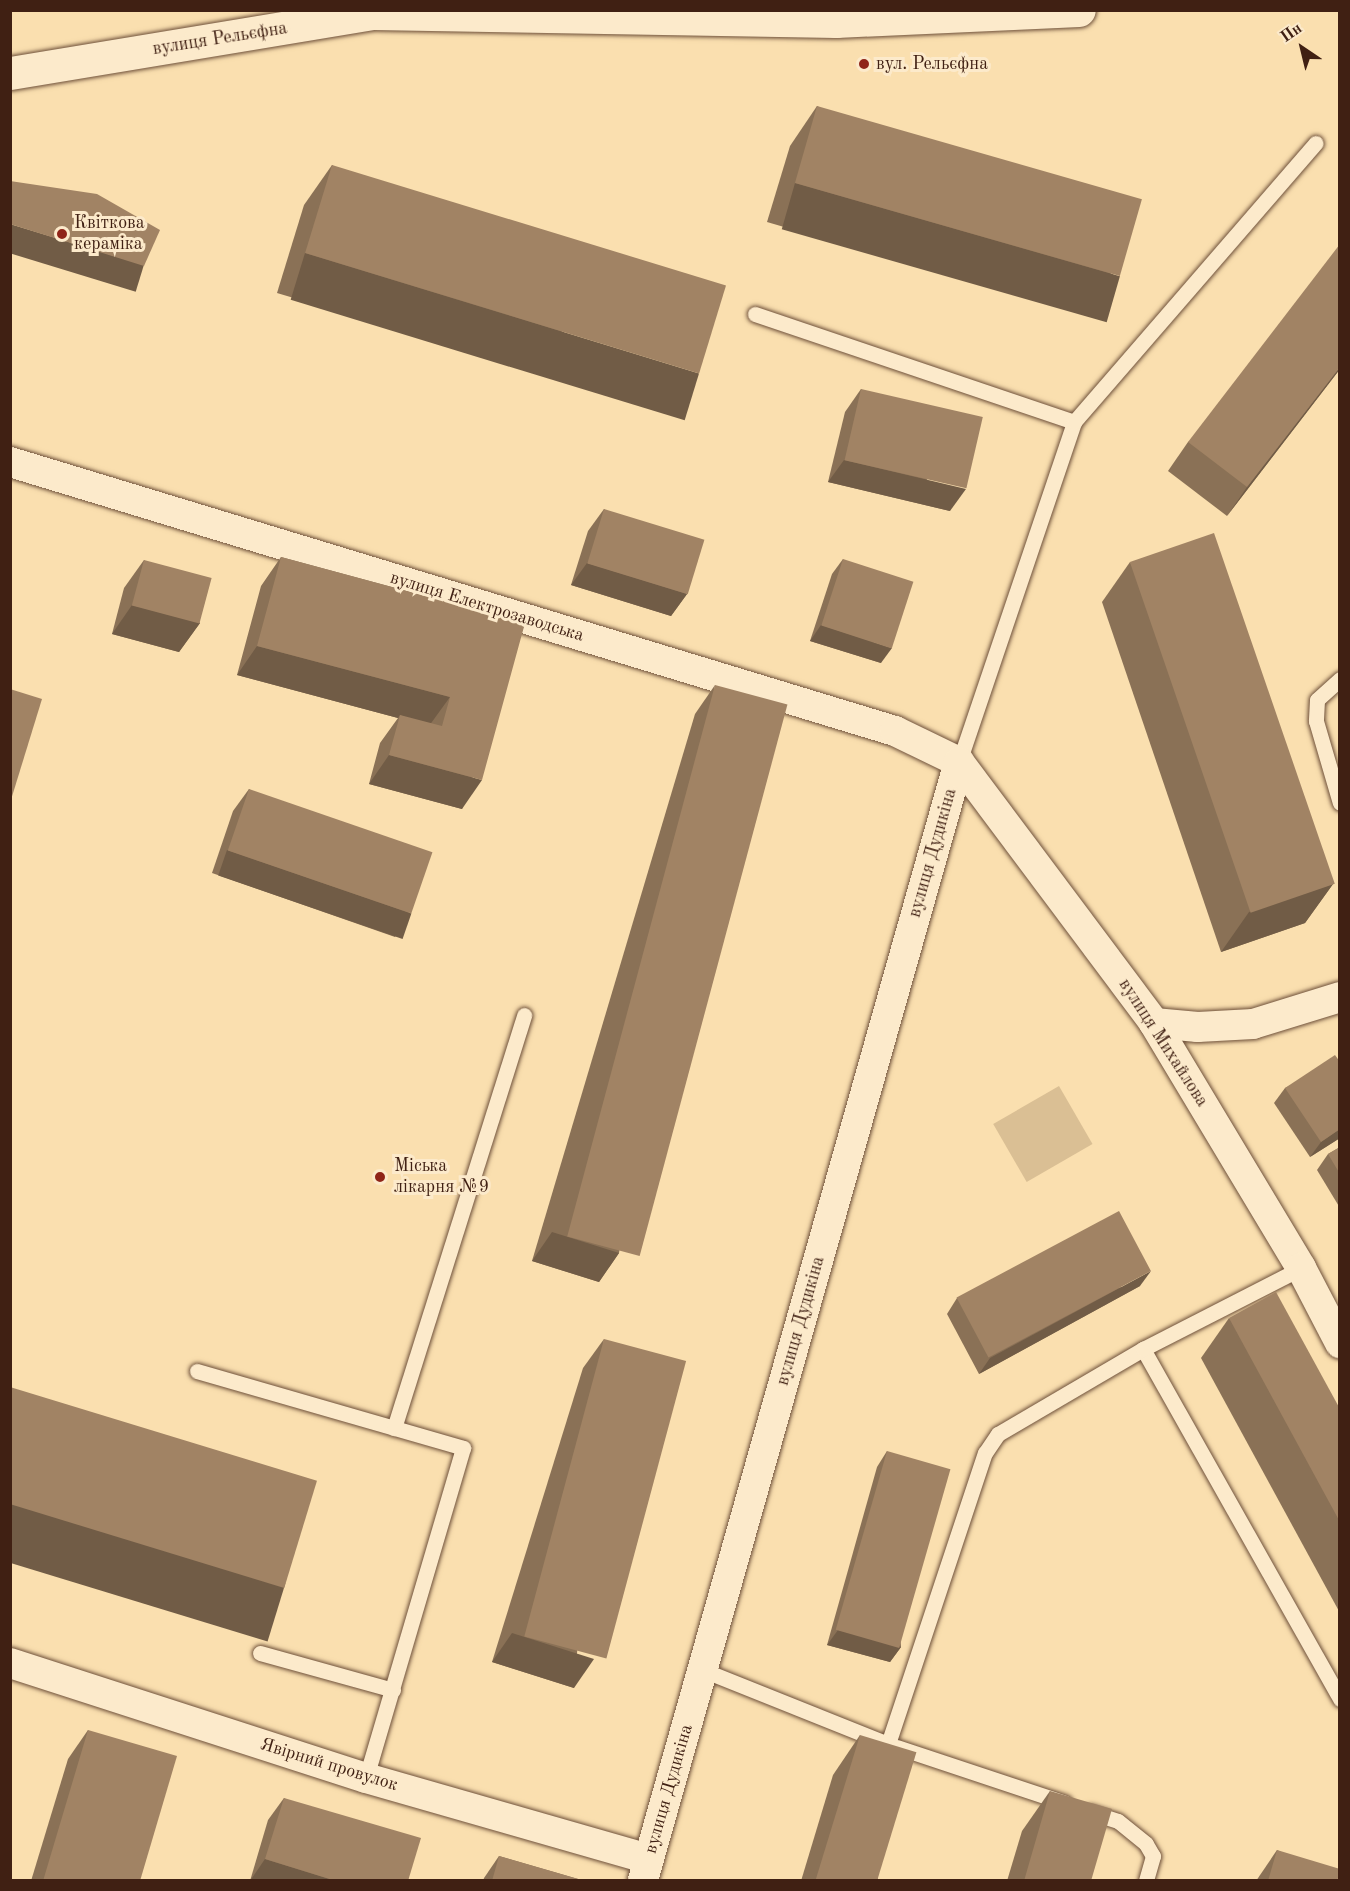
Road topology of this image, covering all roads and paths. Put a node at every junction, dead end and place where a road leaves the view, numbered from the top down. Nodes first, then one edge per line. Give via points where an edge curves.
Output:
1 (1079, 10) edge
2 (357, 12) edge
3 (10, 73) edge
4 (1316, 143) dead end
5 (755, 314) dead end
6 (1074, 422) junction
7 (10, 462) edge
8 (1340, 679) edge
9 (959, 762) junction
10 (1340, 803) edge
11 (1340, 997) edge
12 (524, 1015) dead end
13 (1154, 1023) junction
14 (1301, 1268) junction
15 (1340, 1343) edge
16 (1143, 1349) junction
17 (197, 1371) dead end
18 (394, 1428) junction
19 (260, 1653) dead end
20 (10, 1663) edge
21 (703, 1670) junction
22 (393, 1690) junction
23 (1340, 1699) edge
24 (888, 1744) junction
25 (366, 1778) junction
26 (646, 1870) edge
27 (1146, 1881) edge

1 - 2 street, вулиця Рельєфна via 836,21
2 - 3 street, вулиця Рельєфна
4 - 6 lane
5 - 6 lane
6 - 9 lane
7 - 9 street, вулиця Електрозаводська via 895,731
8 - 10 lane via 1317,700 1316,721
9 - 13 street, вулиця Михайлова
9 - 21 street, вулиця Дудикіна
11 - 13 street via 1253,1024 1198,1028
12 - 18 lane
13 - 14 street, вулиця Михайлова
14 - 15 street, вулиця Михайлова
14 - 16 lane
16 - 23 lane
16 - 24 lane via 1008,1427 985,1453
17 - 18 lane
18 - 22 lane via 463,1448
19 - 22 lane
20 - 25 street, Явірний провулок
21 - 24 lane
21 - 26 street, вулиця Дудикіна
22 - 25 lane
24 - 27 lane via 1118,1821 1153,1856
25 - 26 street, Явірний провулок

